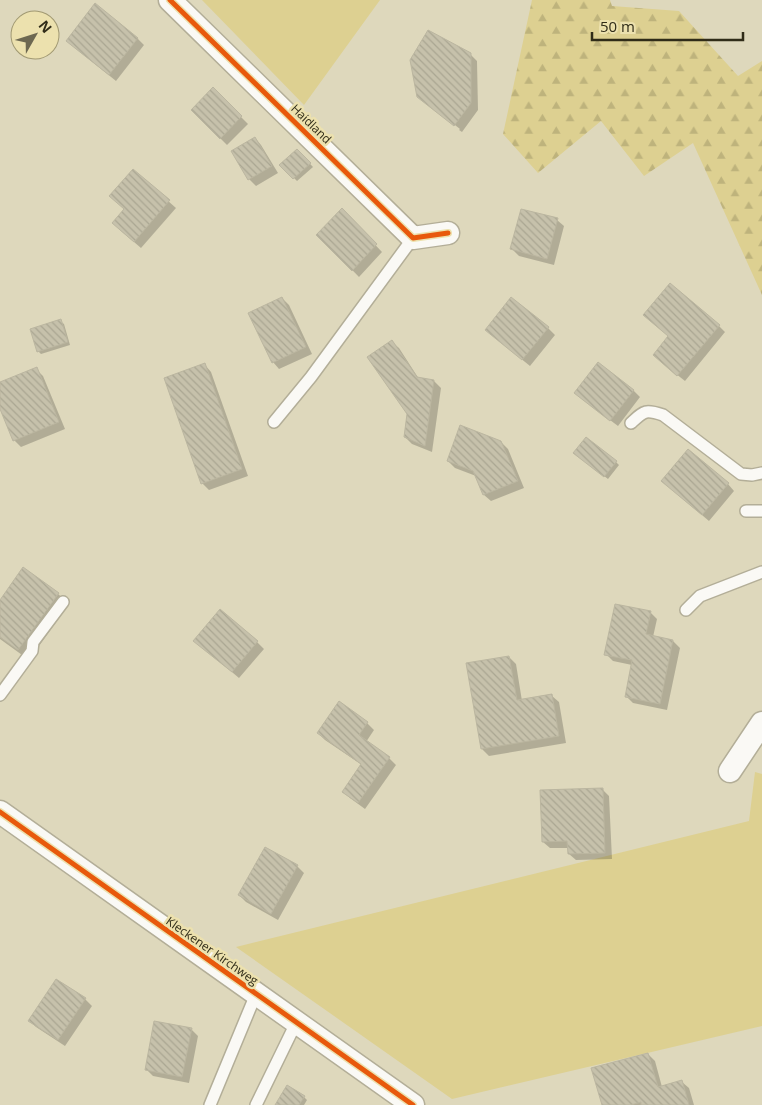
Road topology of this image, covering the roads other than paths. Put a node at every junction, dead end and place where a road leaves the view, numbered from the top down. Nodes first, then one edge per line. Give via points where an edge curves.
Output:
1 (170, 0) edge
2 (448, 233) dead end
3 (413, 238) junction
4 (274, 422) dead end
5 (631, 423) dead end
6 (762, 473) edge
7 (746, 510) dead end
8 (762, 511) edge
9 (762, 572) edge
10 (63, 602) dead end
11 (686, 610) dead end
12 (0, 695) edge
13 (762, 722) edge
14 (730, 770) dead end
15 (0, 812) edge
16 (256, 994) junction
17 (296, 1023) junction
18 (210, 1105) edge
19 (256, 1105) edge
20 (413, 1105) edge

1 - 3 street, Haidland
2 - 3 street
3 - 4 lane
5 - 6 lane via 650,411 663,414 741,474
7 - 8 lane
9 - 11 lane via 700,596
10 - 12 lane
13 - 14 street
15 - 16 street, Kleckener Kirchweg
16 - 17 street, Kleckener Kirchweg
16 - 18 lane
17 - 19 lane
17 - 20 street, Kleckener Kirchweg

